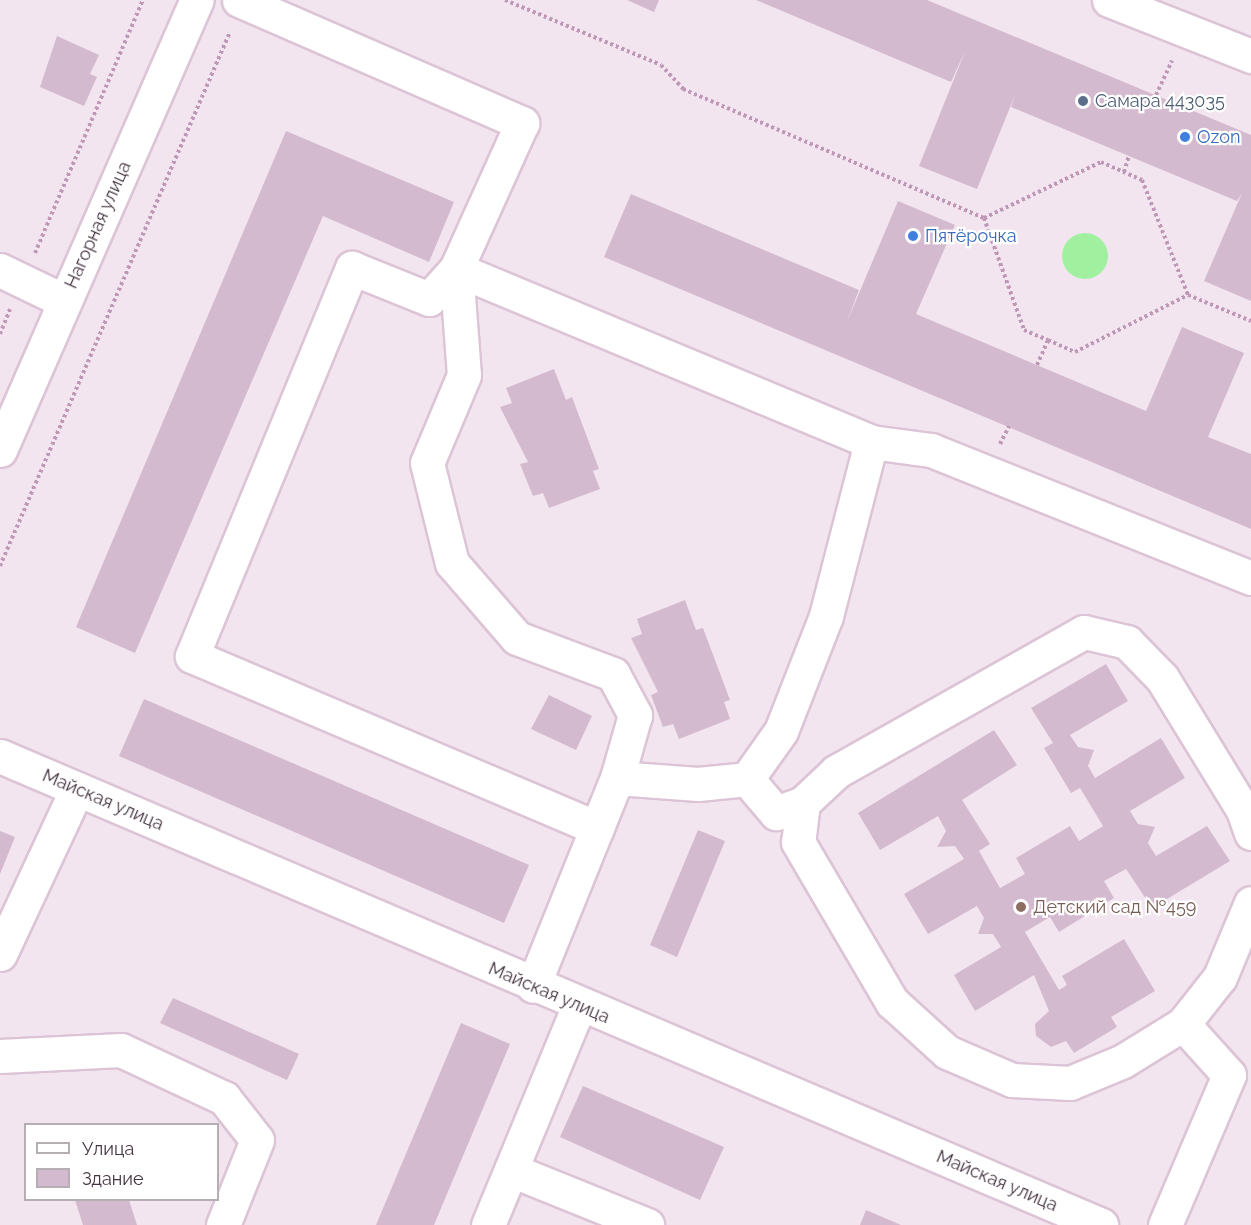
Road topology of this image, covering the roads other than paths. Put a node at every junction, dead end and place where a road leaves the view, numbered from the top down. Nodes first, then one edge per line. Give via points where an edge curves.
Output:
1 (197, 0) edge
2 (1109, 0) edge
3 (241, 1) edge
4 (1251, 56) edge
5 (456, 269) junction
6 (12, 275) edge
7 (64, 301) junction
8 (871, 442) junction
9 (0, 450) edge
10 (1251, 578) edge
11 (0, 756) edge
12 (617, 778) junction
13 (747, 778) junction
14 (77, 789) junction
15 (803, 803) junction
16 (597, 828) junction
17 (1251, 833) edge
18 (1251, 903) edge
19 (0, 954) edge
20 (533, 986) junction
21 (579, 1005) junction
22 (1183, 1024) junction
23 (0, 1056) edge
24 (511, 1170) junction
25 (223, 1225) edge
26 (488, 1225) edge
27 (646, 1225) edge
28 (1101, 1225) edge
29 (1165, 1225) edge

1 - 7 street, Нагорная улица
2 - 4 street
3 - 5 street via 522,123
5 - 8 street
5 - 12 street via 464,375 427,463 452,562 517,638 613,674 635,715
5 - 16 street via 429,299 352,268 192,656
6 - 7 street
7 - 9 street, Нагорная улица
8 - 10 street via 931,450
8 - 13 street via 826,616 781,730
11 - 14 street, Майская улица
12 - 13 street via 698,784
12 - 16 street
13 - 15 street via 776,813
14 - 19 street
14 - 20 street, Майская улица
15 - 17 street via 836,772 1084,632 1127,642 1162,678 1227,782
15 - 22 street via 798,842 841,921 892,1002 947,1052 1012,1080 1070,1083 1123,1061
16 - 20 street
18 - 22 street via 1220,977
20 - 21 street, Майская улица
21 - 24 street
21 - 28 street, Майская улица
22 - 29 street via 1229,1075
23 - 25 street via 121,1050 224,1098 257,1140
24 - 26 street
24 - 27 street

